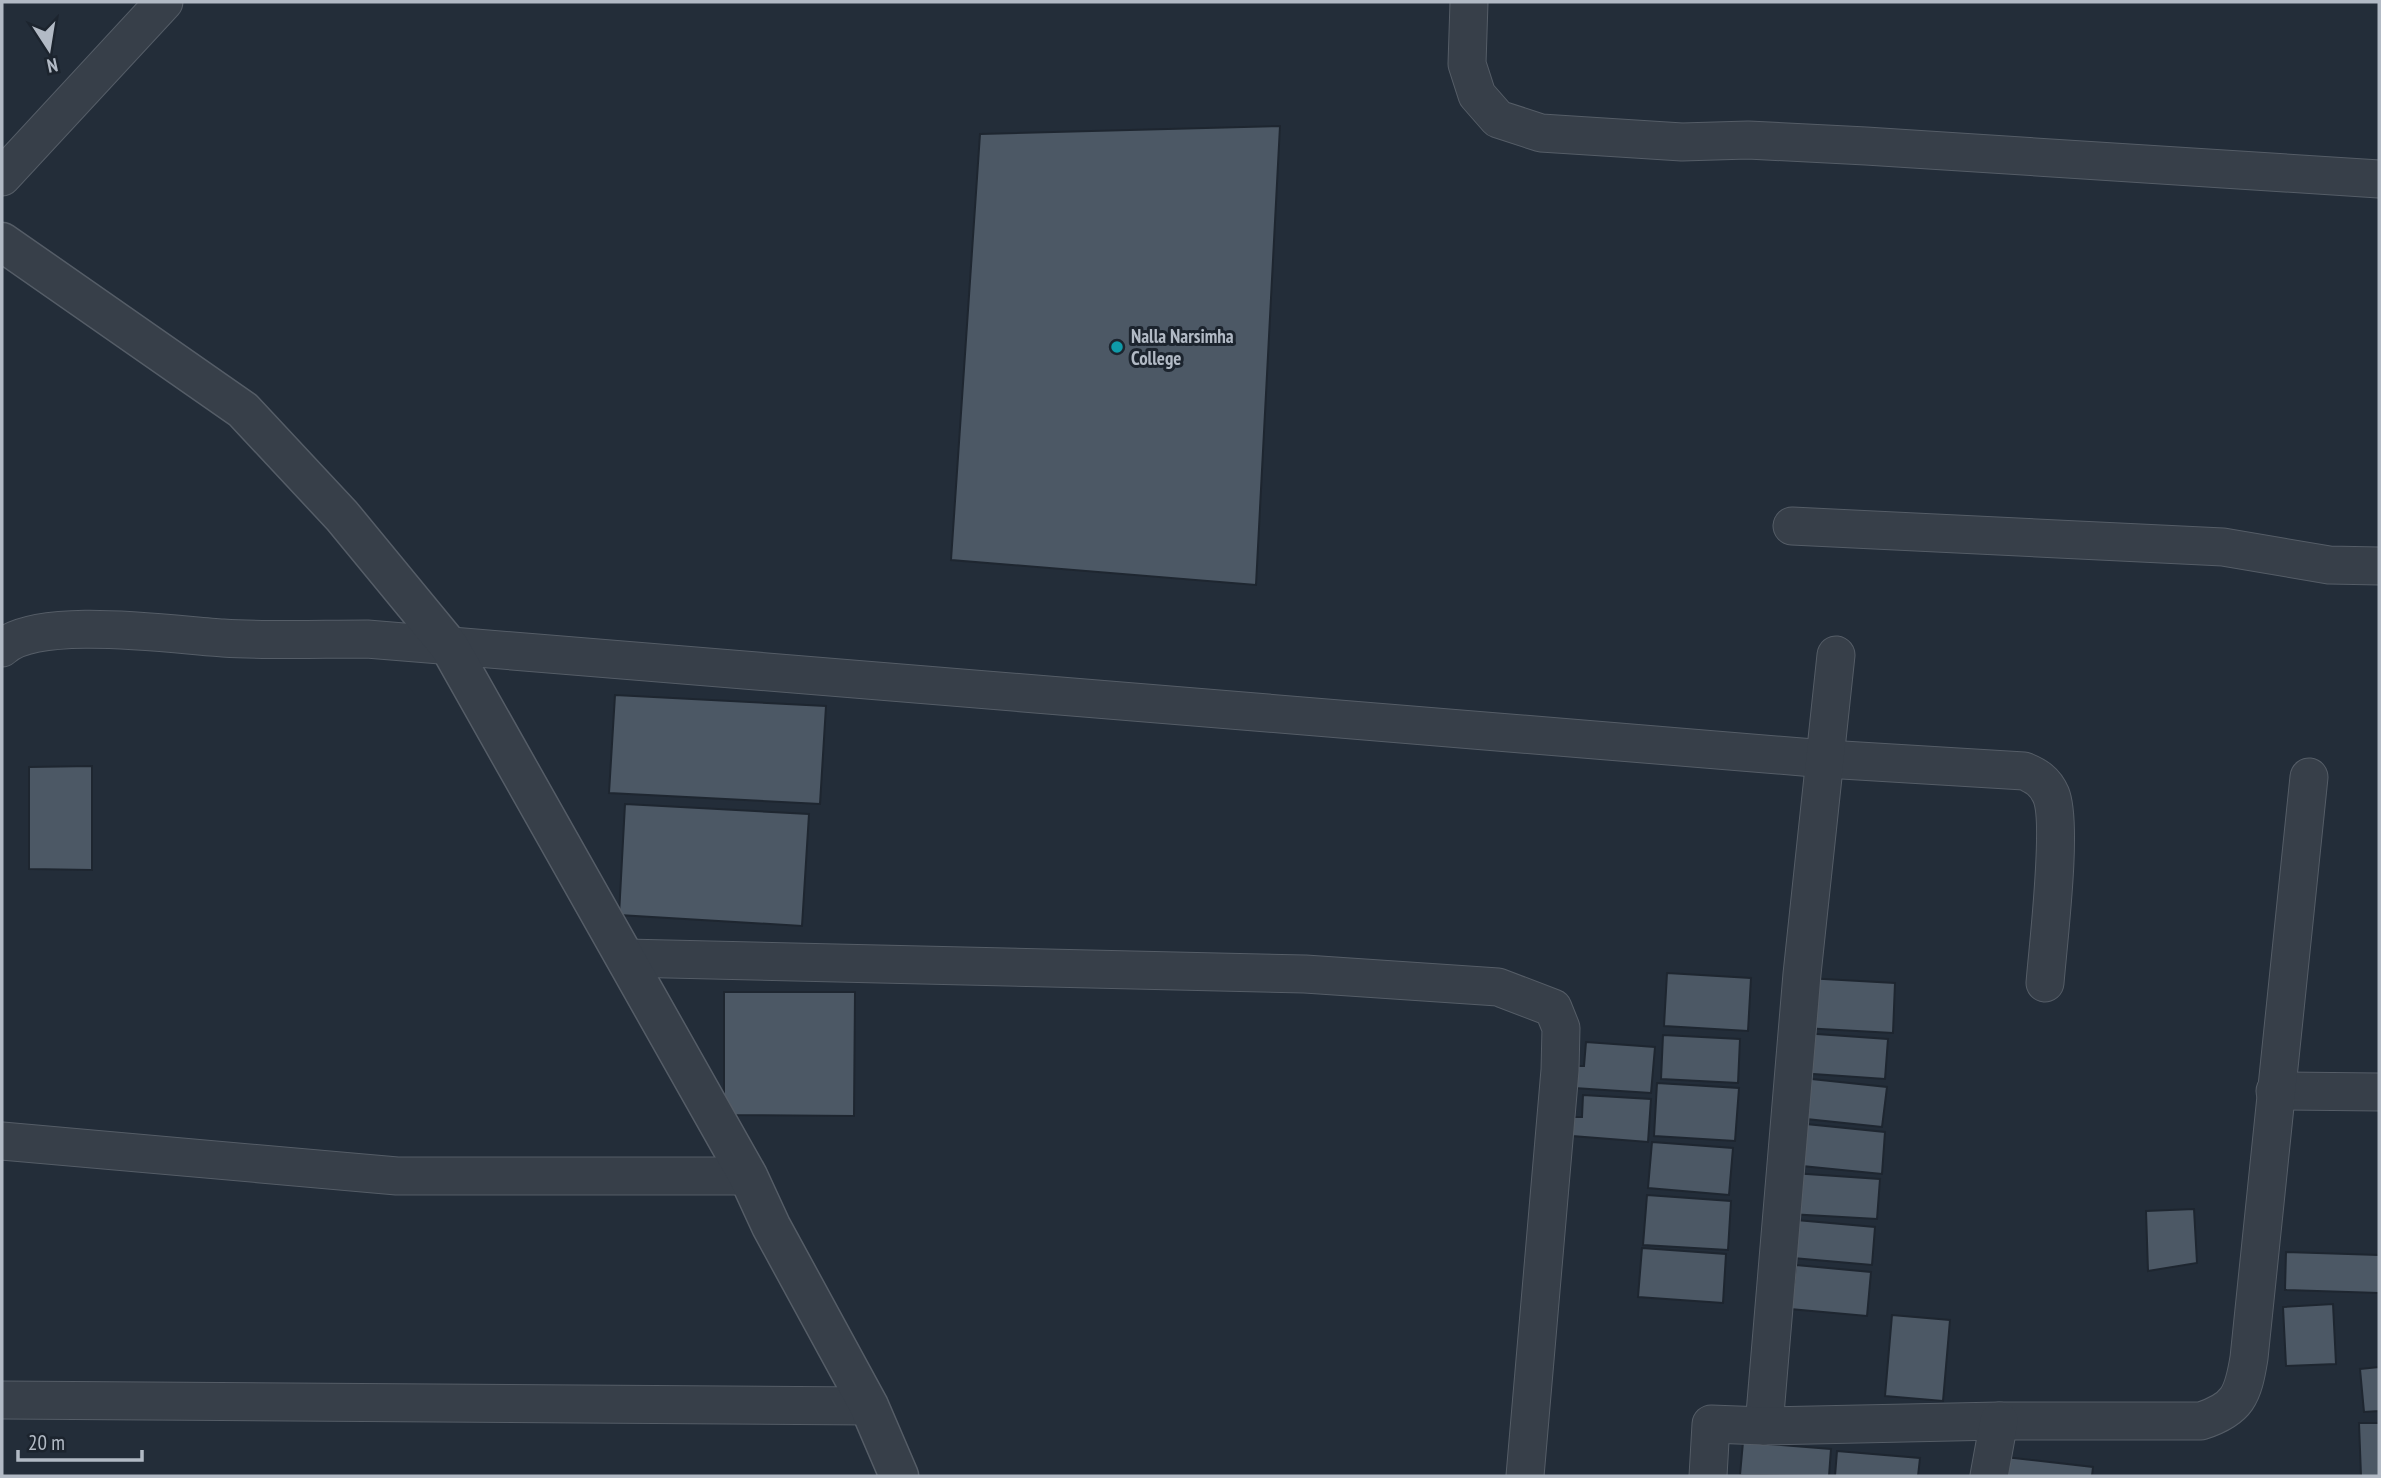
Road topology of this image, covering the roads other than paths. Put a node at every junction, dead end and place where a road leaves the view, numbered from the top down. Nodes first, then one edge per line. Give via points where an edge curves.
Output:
1 (164, 2) edge
2 (1469, 2) edge
3 (2, 177) edge
4 (2379, 179) edge
5 (2, 242) edge
6 (1792, 526) dead end
7 (2379, 566) edge
8 (4, 643) edge
9 (449, 646) junction
10 (1836, 655) dead end
11 (1826, 759) junction
12 (2309, 777) dead end
13 (626, 958) junction
14 (2046, 983) dead end
15 (2275, 1091) junction
16 (2379, 1092) edge
17 (2, 1141) edge
18 (748, 1176) junction
19 (2, 1399) edge
20 (869, 1406) junction
21 (1999, 1421) junction
22 (1764, 1426) junction
23 (899, 1476) edge
24 (1525, 1476) edge
25 (1707, 1476) edge
26 (1989, 1476) edge

1 - 3 street
2 - 4 street via 1467,64 1477,95 1498,119 1541,133 1682,142 1748,139
5 - 9 street via 243,410 342,516
6 - 7 street via 2223,547 2329,565
8 - 9 street via 65,630 140,630 224,638 368,639
9 - 11 street
9 - 13 street
10 - 11 street
11 - 14 street via 2024,771 2039,777 2051,796 2056,823
11 - 22 street via 1802,974
12 - 15 street
13 - 18 street
13 - 24 street via 1305,974 1498,987 1553,1008 1561,1028 1560,1070
15 - 16 street
15 - 21 street via 2249,1358 2238,1400 2224,1414 2201,1421
17 - 18 street via 397,1176
18 - 20 street
19 - 20 street
20 - 23 street
21 - 22 street
21 - 26 street
22 - 25 street via 1711,1424

